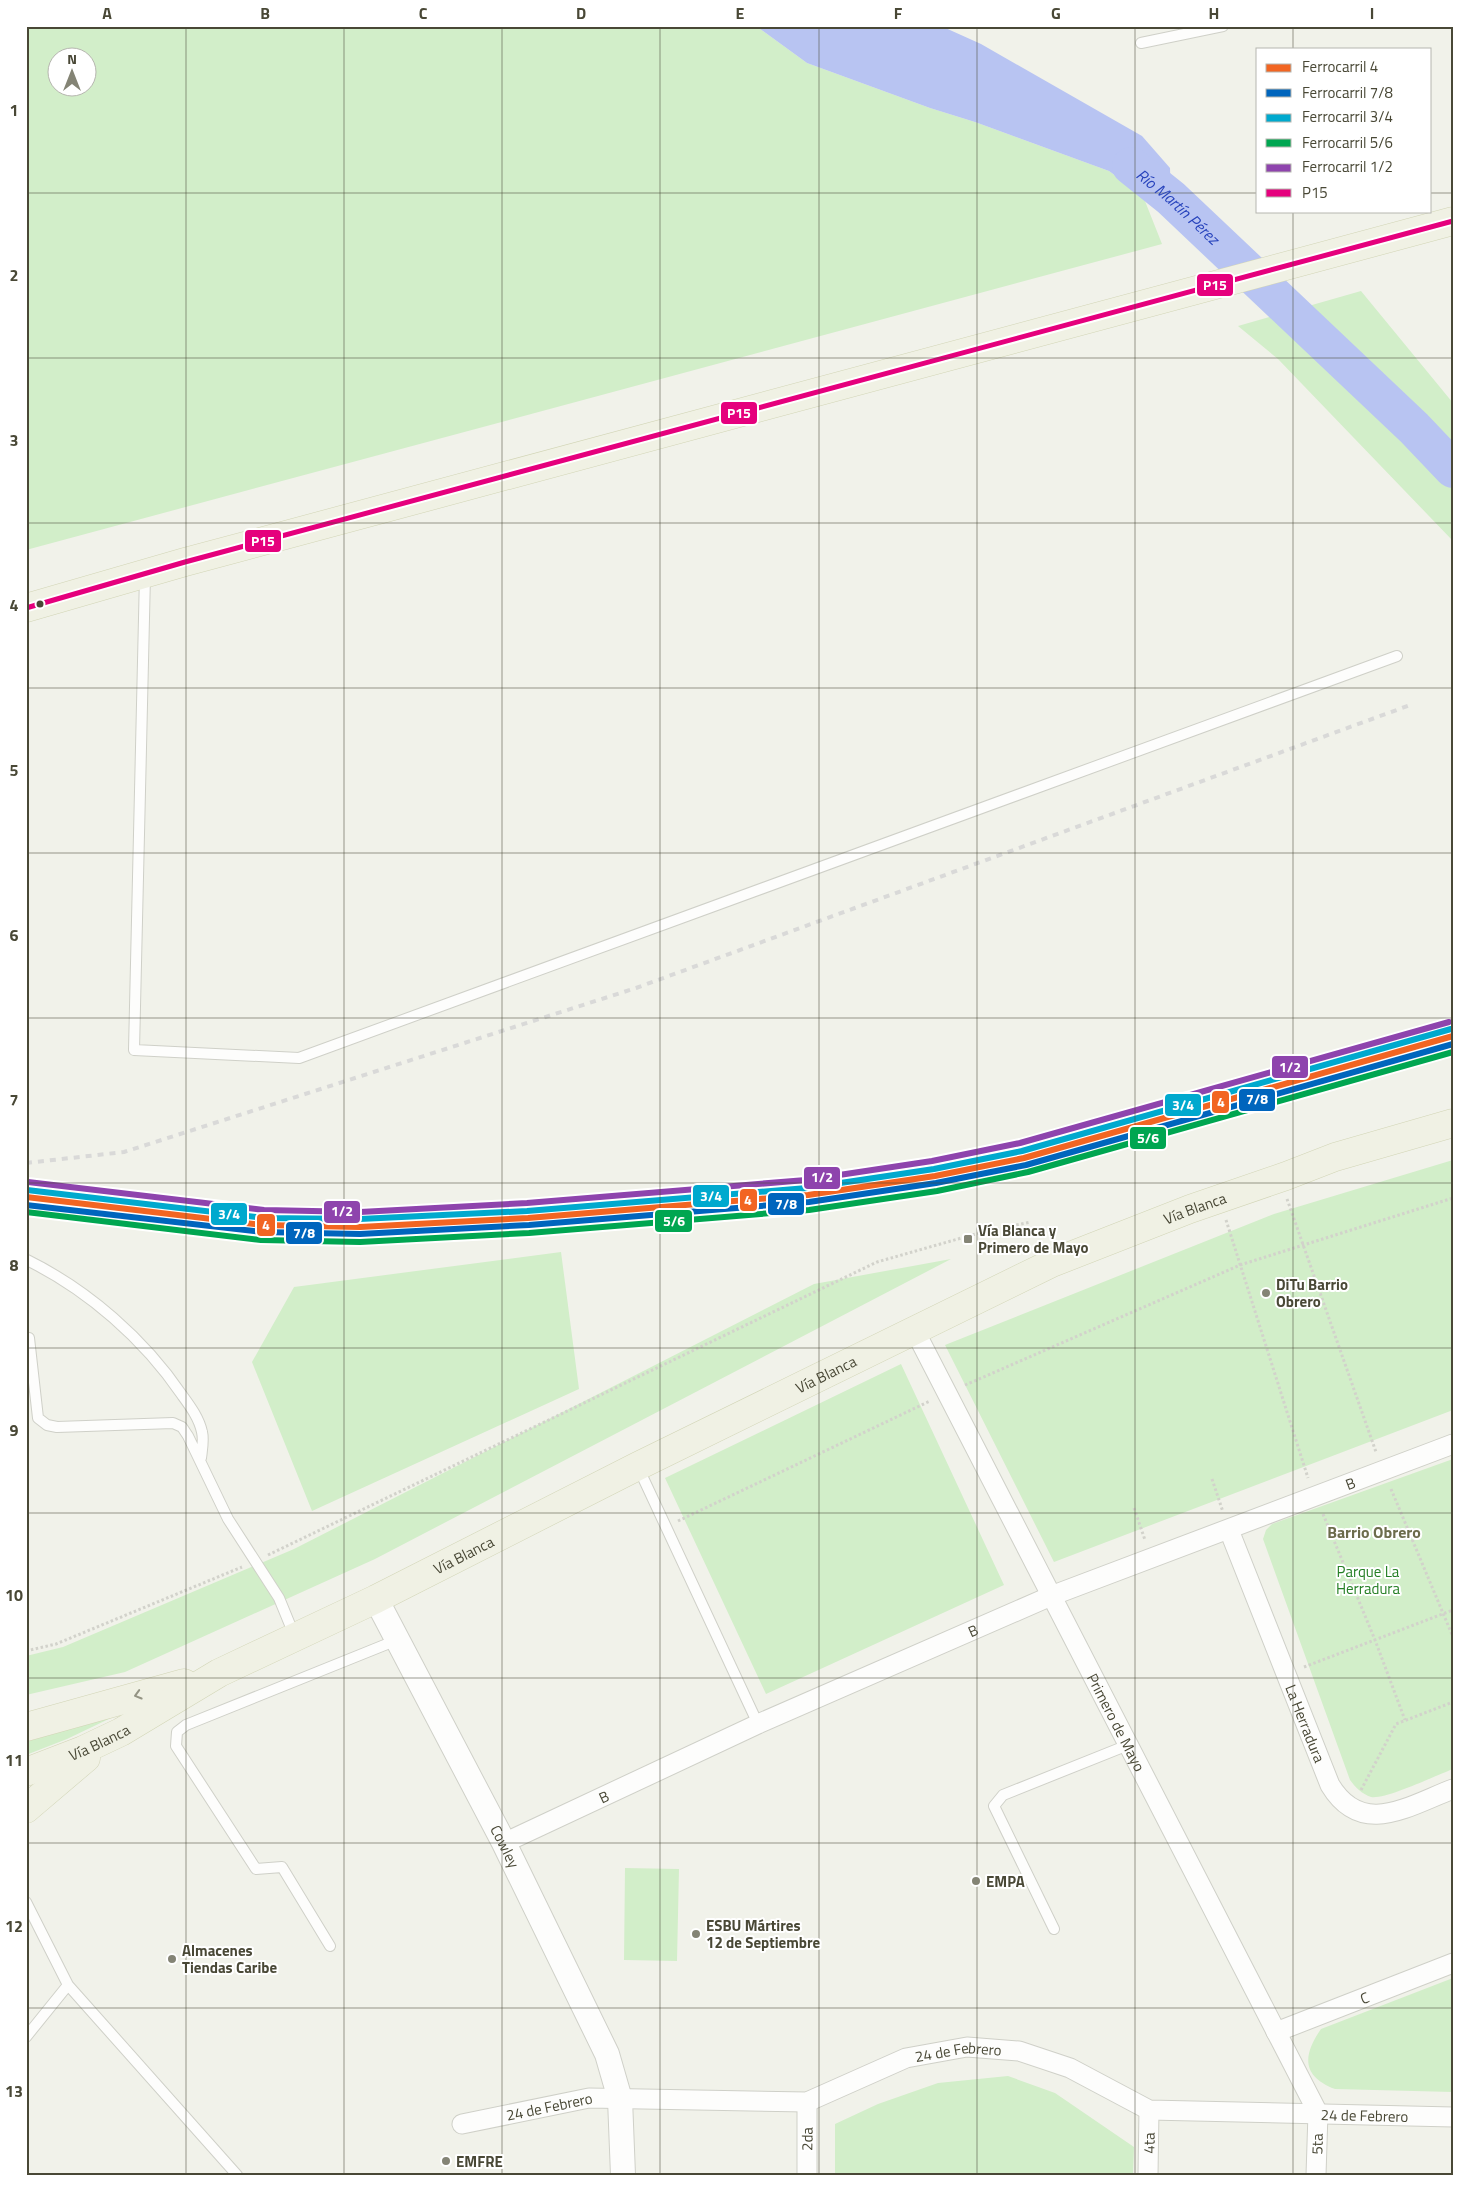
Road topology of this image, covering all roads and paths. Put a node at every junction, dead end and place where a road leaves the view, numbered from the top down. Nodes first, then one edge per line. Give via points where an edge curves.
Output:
1 (1223, 26) edge
2 (1141, 43) dead end
3 (1453, 221) edge
4 (145, 574) junction
5 (26, 608) edge
6 (1397, 656) dead end
7 (1453, 1123) edge
8 (1286, 1176) junction
9 (1220, 1198) junction
10 (1453, 1198) edge
11 (1031, 1222) dead end
12 (1303, 1244) junction
13 (27, 1260) edge
14 (1240, 1265) junction
15 (915, 1330) junction
16 (29, 1338) dead end
17 (947, 1393) junction
18 (1453, 1444) edge
19 (201, 1460) junction
20 (638, 1466) junction
21 (1383, 1471) junction
22 (1212, 1480) dead end
23 (1315, 1497) junction
24 (1134, 1508) dead end
25 (666, 1526) junction
26 (1229, 1530) junction
27 (1153, 1559) junction
28 (254, 1562) junction
29 (1051, 1596) junction
30 (376, 1598) junction
31 (1453, 1610) edge
32 (1443, 1613) junction
33 (296, 1638) junction
34 (1453, 1638) edge
35 (397, 1640) junction
36 (1375, 1640) junction
37 (26, 1651) edge
38 (219, 1673) junction
39 (1284, 1674) junction
40 (1453, 1702) edge
41 (1405, 1720) junction
42 (758, 1724) junction
43 (26, 1726) edge
44 (121, 1732) junction
45 (1128, 1745) junction
46 (26, 1772) edge
47 (1453, 1789) edge
48 (26, 1809) edge
49 (1351, 1809) junction
50 (504, 1843) junction
51 (26, 1902) edge
52 (1054, 1929) dead end
53 (330, 1946) dead end
54 (1453, 1963) edge
55 (68, 1985) junction
56 (1276, 2032) junction
57 (26, 2037) edge
58 (620, 2099) junction
59 (807, 2102) junction
60 (1149, 2110) junction
61 (1318, 2113) junction
62 (1453, 2117) edge
63 (462, 2124) dead end
64 (237, 2175) edge
65 (623, 2175) edge
66 (806, 2175) edge
67 (1148, 2175) edge
68 (1316, 2175) edge

1 - 2 lane
3 - 4 main road
4 - 5 main road
4 - 6 lane via 134,1050 299,1058
7 - 8 main road, Vía Blanca via 1335,1157
8 - 9 main road, Vía Blanca
8 - 12 path via 1287,1200
9 - 14 path
9 - 15 main road, Vía Blanca via 1052,1264
10 - 12 path
11 - 28 path via 986,1231 877,1262
12 - 14 path
12 - 21 path
13 - 19 lane via 53,1273 97,1305 166,1371 192,1410 202,1432
14 - 17 path
14 - 23 path
15 - 17 street, Primero de Mayo
15 - 20 main road, Vía Blanca
16 - 19 lane via 38,1418 47,1425 172,1423 182,1427
17 - 25 path
17 - 29 street, Primero de Mayo
18 - 21 street, B
19 - 28 lane via 228,1519
20 - 25 lane
20 - 30 main road, Vía Blanca
21 - 23 street, B
21 - 32 path
22 - 26 path
23 - 26 street, B
23 - 36 path
24 - 27 path
25 - 42 lane
26 - 27 street, B
26 - 39 street, La Herradura
27 - 29 street, B
28 - 33 lane via 279,1598
28 - 37 path via 56,1644
29 - 42 street, B
29 - 45 street, Primero de Mayo
30 - 33 main road, Vía Blanca
30 - 35 street, Cowley
31 - 32 path
32 - 34 path
32 - 36 path
33 - 38 main road, Vía Blanca
35 - 50 street, Cowley
35 - 53 lane via 186,1725 177,1732 176,1746 256,1869 282,1867
36 - 39 path
36 - 41 path
38 -> 43 main road, Vía Blanca
38 - 44 main road, Vía Blanca
39 - 49 street, La Herradura via 1330,1785 1339,1800
40 - 41 path
41 - 49 path via 1396,1724
42 - 50 street, B
44 - 46 main road, Vía Blanca
44 - 48 main road
45 - 52 lane via 1003,1794 994,1806
45 - 56 street, Primero de Mayo
47 - 49 street via 1386,1814 1368,1815
50 - 58 street, Cowley via 607,2054
51 - 55 lane
54 - 56 street, C
55 - 57 lane
55 - 64 lane
56 - 61 street, Primero de Mayo
58 - 59 street, 24 de Febrero
58 - 63 street, 24 de Febrero via 589,2098
58 - 65 street, Cowley
59 - 60 street, 24 de Febrero via 906,2058 967,2047 1019,2051 1070,2068
59 - 66 street, 2da
60 - 61 street, 24 de Febrero
60 - 67 street, 4ta
61 - 62 street, 24 de Febrero
61 - 68 street, 5ta

